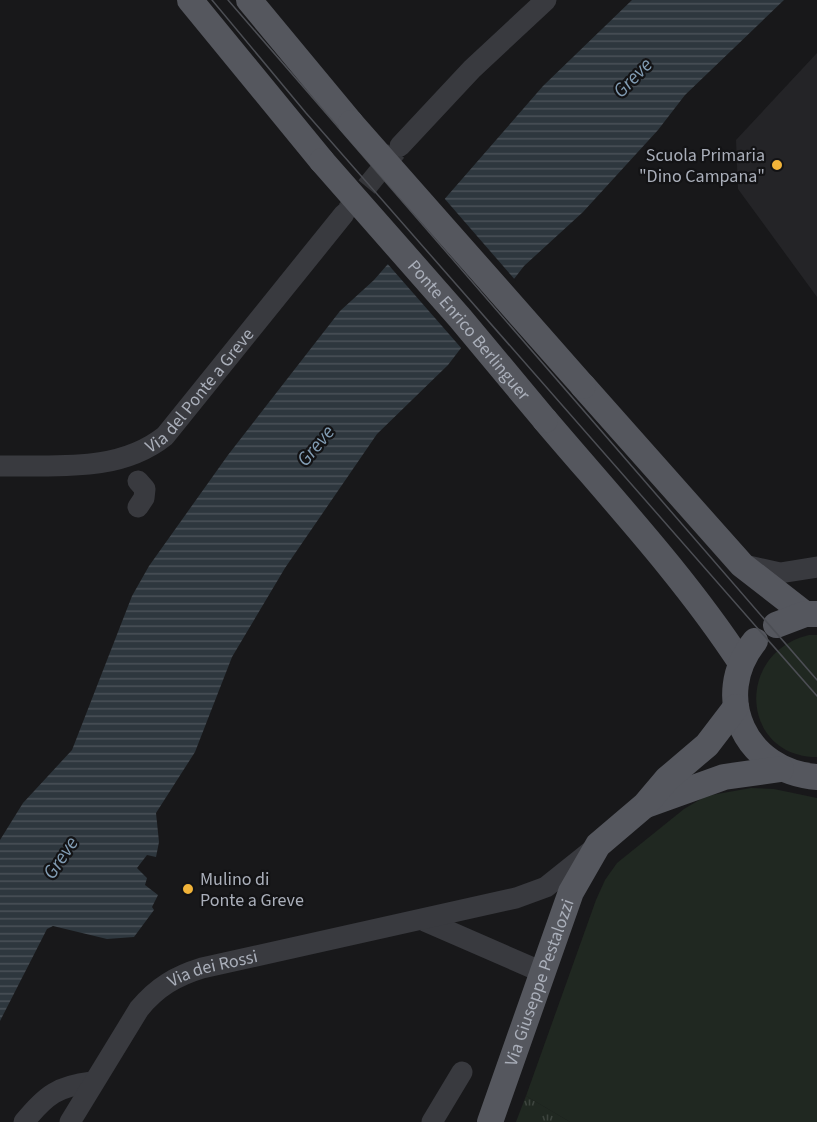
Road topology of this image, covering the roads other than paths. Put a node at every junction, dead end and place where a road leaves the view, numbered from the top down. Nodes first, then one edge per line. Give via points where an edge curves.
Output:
1 (190, 0) edge
2 (249, 0) edge
3 (546, 0) edge
4 (400, 146) tunnel mouth
5 (344, 214) tunnel mouth
6 (0, 466) edge
7 (138, 481) dead end
8 (138, 507) dead end
9 (742, 565) junction
10 (817, 567) edge
11 (812, 612) edge
12 (776, 625) dead end
13 (755, 641) dead end
14 (741, 663) junction
15 (736, 707) junction
16 (781, 769) junction
17 (817, 777) edge
18 (645, 805) junction
19 (598, 845) junction
20 (425, 921) junction
21 (542, 972) junction
22 (462, 1072) dead end
23 (92, 1082) junction
24 (24, 1122) edge
25 (70, 1122) edge
26 (432, 1122) edge
27 (490, 1122) edge

1 - 14 main road, Ponte Enrico Berlinguer, bridge via 690,593
2 - 9 main road, bridge via 351,123
3 - 4 street via 472,69
5 - 6 street, Via del Ponte a Greve via 165,436 152,447 97,464
7 - 8 street via 145,489
9 - 10 street via 780,573
9 - 11 main road
11 - 12 main road
13 - 14 main road
14 - 15 main road
15 - 16 main road via 751,744
15 - 18 main road via 707,745 667,779
16 - 17 main road
16 - 18 main road via 723,777
18 - 19 main road, Via Giuseppe Pestalozzi
19 - 20 street, Via dei Rossi via 546,887
19 - 21 main road, Via Giuseppe Pestalozzi via 577,878
20 - 21 street
20 - 23 street, Via dei Rossi via 202,968 173,978 139,1009
21 - 27 main road, Via Giuseppe Pestalozzi
22 - 26 street
23 - 24 street via 67,1085 52,1093
23 - 25 street, Via dei Rossi

